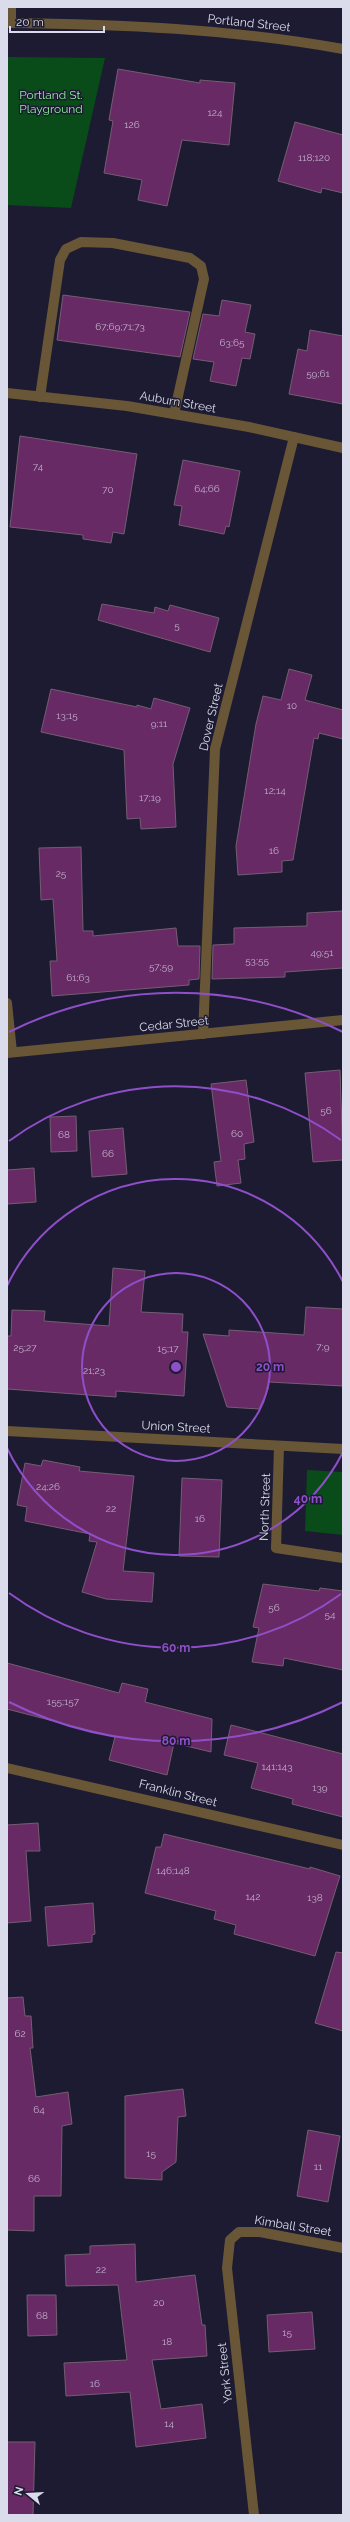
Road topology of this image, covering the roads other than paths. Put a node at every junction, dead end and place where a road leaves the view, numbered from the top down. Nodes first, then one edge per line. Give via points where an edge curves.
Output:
1 (11, 7) edge
2 (9, 23) edge
3 (343, 49) edge
4 (7, 393) edge
5 (40, 397) junction
6 (174, 414) junction
7 (294, 437) junction
8 (343, 448) edge
9 (7, 1003) edge
10 (343, 1020) edge
11 (203, 1034) junction
12 (10, 1053) edge
13 (7, 1431) edge
14 (279, 1446) junction
15 (343, 1449) edge
16 (343, 1558) edge
17 (7, 1768) edge
18 (343, 1845) edge
19 (239, 2232) joint
20 (343, 2248) edge
21 (254, 2515) edge

1 - 2 street
2 - 3 street, Portland Street via 106,24 219,32
4 - 5 street, Auburn Street
5 - 6 street, Auburn Street via 127,406
5 - 6 street via 60,260 66,249 81,242 112,243 190,258 201,266 204,279
6 - 7 street, Auburn Street
7 - 8 street, Auburn Street
7 - 11 street, Dover Street via 215,749
9 - 12 street
10 - 11 street, Cedar Street
11 - 12 street, Cedar Street
13 - 14 street, Union Street
14 - 15 street, Union Street
14 - 16 street, North Street via 276,1548
17 - 18 street, Franklin Street
19 - 20 street, Kimball Street via 260,2232
19 - 21 street, York Street via 230,2240 227,2268

